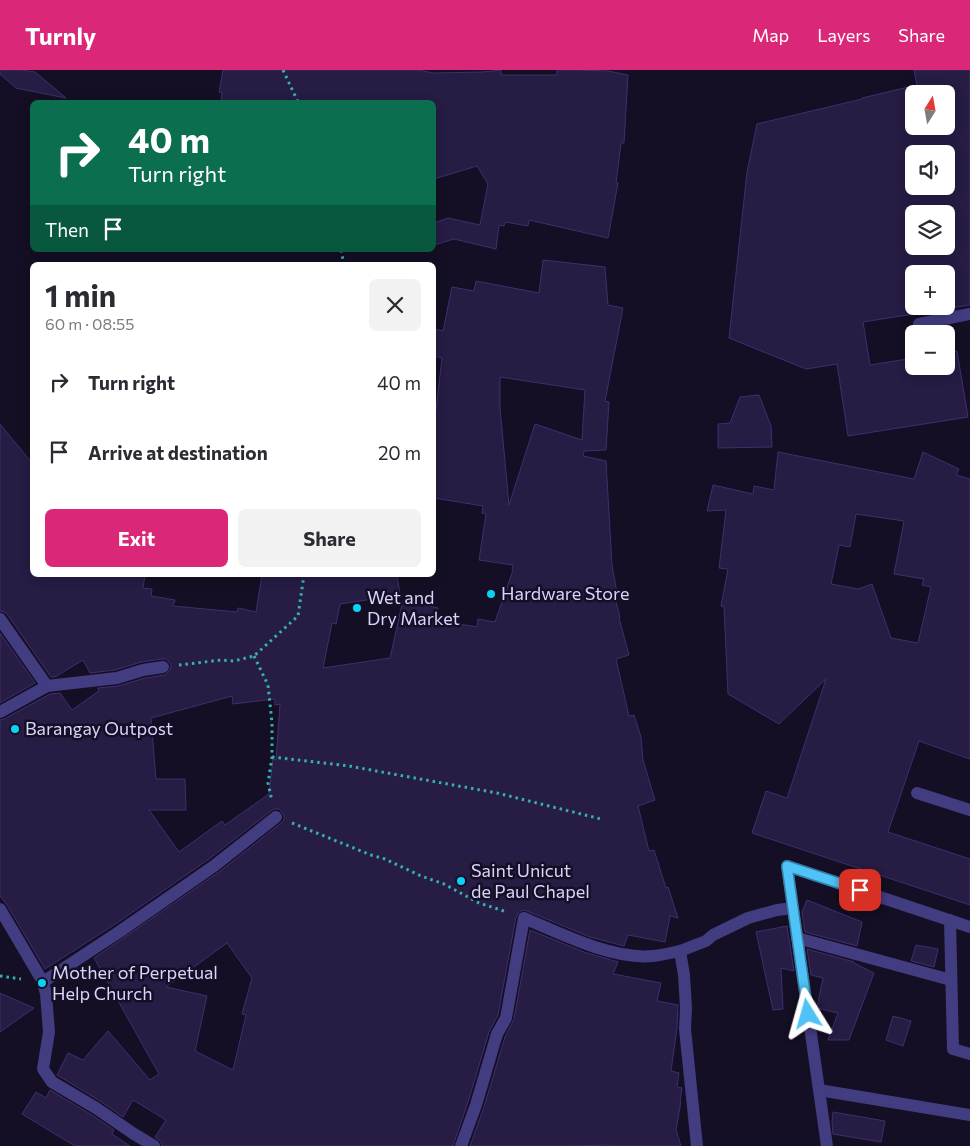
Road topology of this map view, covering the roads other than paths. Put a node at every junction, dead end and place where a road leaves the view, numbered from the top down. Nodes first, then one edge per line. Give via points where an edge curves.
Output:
1 (970, 314) edge
2 (919, 324) dead end
3 (0, 619) edge
4 (164, 667) road end
5 (47, 686) junction
6 (0, 712) edge
7 (917, 793) dead end
8 (970, 810) edge
9 (276, 817) road end
10 (793, 908) junction
11 (0, 909) edge
12 (950, 920) junction
13 (970, 927) edge
14 (797, 938) junction
15 (680, 951) junction
16 (951, 980) junction
17 (44, 982) junction
18 (970, 1054) edge
19 (819, 1090) junction
20 (970, 1115) edge
21 (154, 1146) edge
22 (461, 1146) edge
23 (697, 1146) edge
24 (827, 1146) edge

1 - 2 street
3 - 5 street
4 - 5 street via 117,678
5 - 6 street
7 - 8 street
9 - 17 street via 214,866
10 - 12 street via 787,866
10 - 14 street
10 - 15 street via 748,918
11 - 17 street
12 - 13 street
12 - 16 street
14 - 16 street
14 - 19 street
15 - 22 street via 653,956 626,955 584,943 524,918 506,1018 497,1034
15 - 23 street
16 - 18 street via 952,1049
17 - 21 street via 48,1032 43,1069 52,1082
19 - 20 street
19 - 24 street

